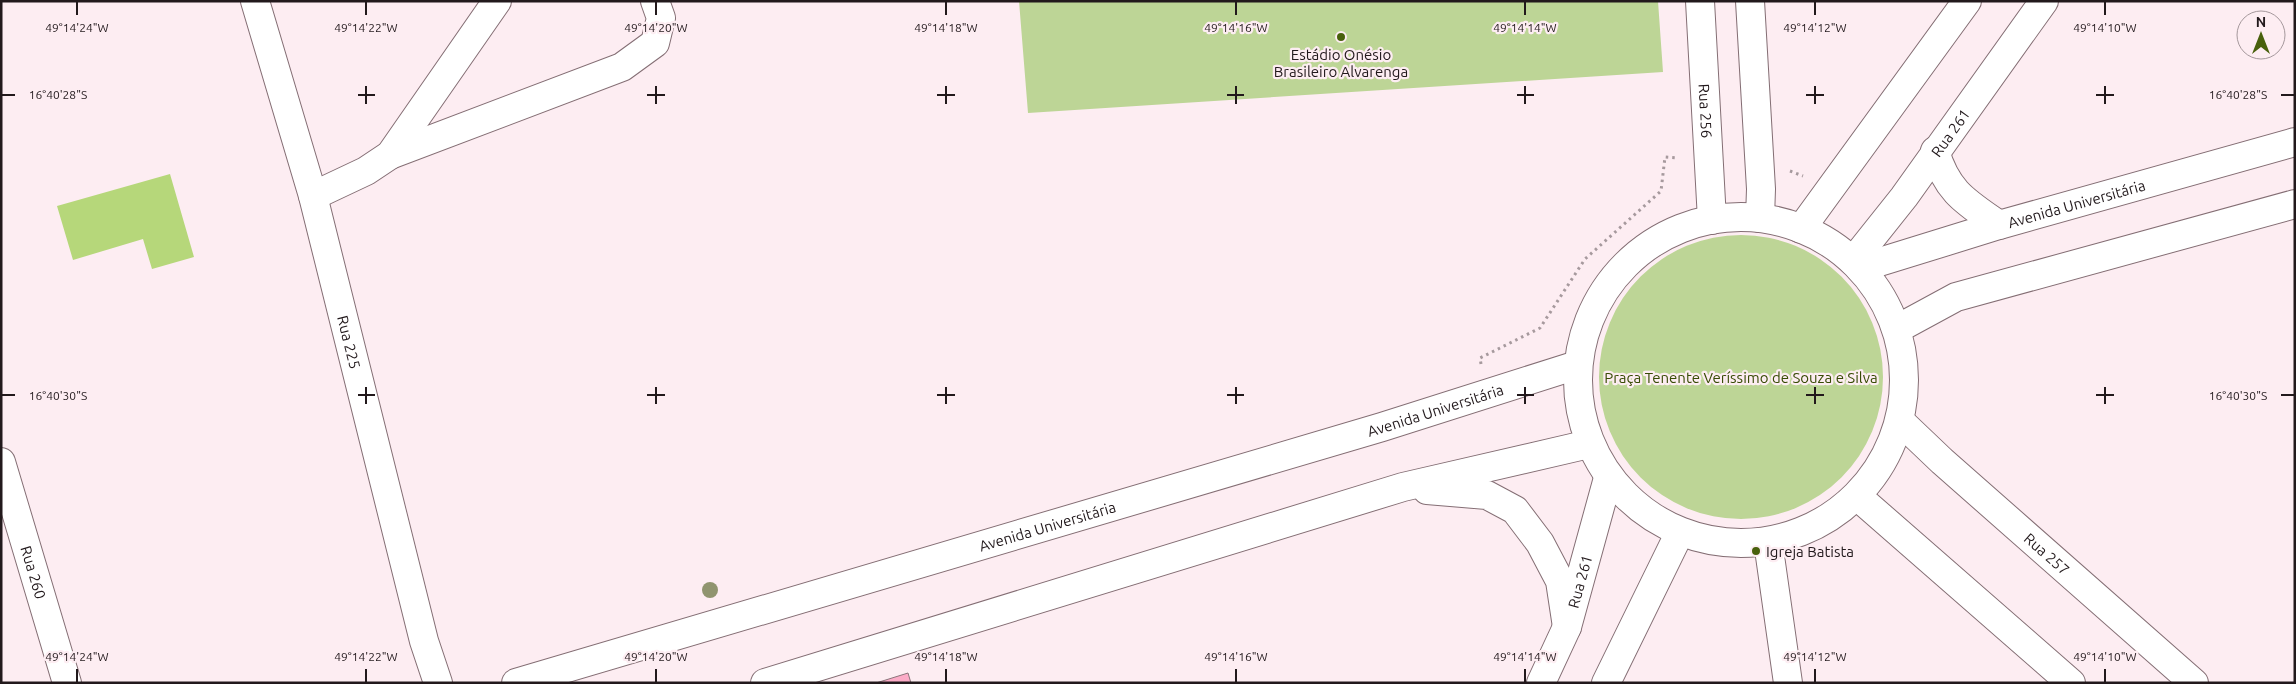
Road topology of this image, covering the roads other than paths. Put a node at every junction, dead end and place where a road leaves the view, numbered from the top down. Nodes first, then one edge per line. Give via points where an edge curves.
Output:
1 (255, 1) edge
2 (497, 1) edge
3 (655, 1) edge
4 (1700, 1) edge
5 (1750, 1) edge
6 (1967, 1) edge
7 (2044, 1) edge
8 (2295, 142) edge
9 (1935, 152) junction
10 (390, 155) junction
11 (313, 196) junction
12 (2295, 204) edge
13 (1760, 218) junction
14 (1712, 220) junction
15 (1999, 225) junction
16 (1801, 229) junction
17 (1856, 265) junction
18 (1897, 329) junction
19 (1577, 365) junction
20 (1900, 421) junction
21 (1589, 444) junction
22 (1, 462) edge
23 (1608, 478) junction
24 (1404, 488) junction
25 (1857, 496) junction
26 (1680, 532) junction
27 (1768, 542) junction
28 (1567, 627) junction
29 (68, 683) edge
30 (438, 683) edge
31 (516, 683) edge
32 (765, 683) edge
33 (1541, 683) edge
34 (1606, 683) edge
35 (1788, 683) edge
36 (2071, 683) edge
37 (2194, 683) edge

1 - 11 main road, Rua 225
2 - 10 main road
3 - 10 main road via 661,18 655,43 622,67
4 - 14 main road, Rua 256
5 - 13 main road
6 - 16 main road
7 - 9 main road, Rua 261
8 - 15 main road, Avenida Universitária
9 - 15 main road via 1941,172 1960,198
9 - 17 main road, Rua 261
10 - 11 main road via 366,172
11 - 30 main road, Rua 225 via 424,641
12 - 18 main road via 1956,297
13 - 14 main road
13 - 16 main road
14 - 19 main road via 1662,237 1620,269 1591,314
15 - 17 main road, Avenida Universitária
16 - 17 main road via 1828,242
17 - 18 main road via 1882,297
18 - 20 main road via 1905,375
19 - 21 main road via 1578,405
19 - 31 main road, Avenida Universitária via 1382,427
20 - 25 main road via 1883,461
20 - 37 main road, Rua 257 via 1942,462
21 - 23 main road
21 - 24 main road
22 - 29 main road, Rua 260
23 - 26 main road via 1656,520
23 - 28 main road, Rua 261
24 - 28 main road via 1488,495 1515,510 1540,543 1560,581
24 - 32 main road
25 - 27 main road via 1831,517 1801,532
25 - 36 main road
26 - 27 main road via 1724,543
26 - 34 main road
27 - 35 main road
28 - 33 main road, Rua 261

